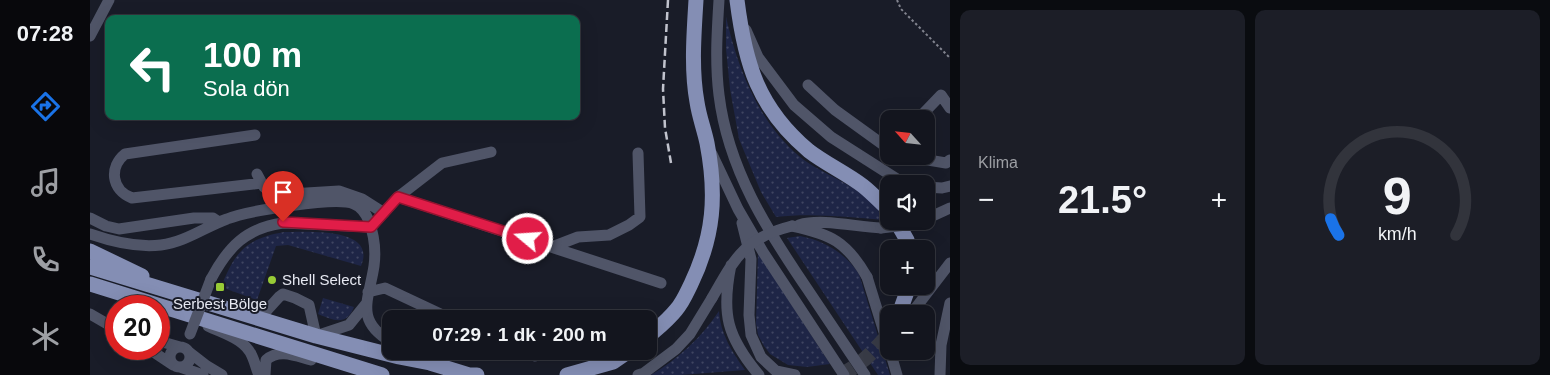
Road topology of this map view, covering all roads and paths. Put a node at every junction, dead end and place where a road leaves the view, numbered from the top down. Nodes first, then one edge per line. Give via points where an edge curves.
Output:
1 (109, 0) edge
2 (696, 0) edge
3 (719, 0) edge
4 (897, 0) edge
5 (738, 6) edge
6 (90, 36) edge
7 (950, 58) edge
8 (808, 85) dead end
9 (950, 108) edge
10 (927, 110) edge
11 (256, 135) dead end
12 (880, 142) edge
13 (707, 143) junction
14 (491, 152) dead end
15 (638, 153) dead end
16 (950, 160) edge
17 (935, 161) edge
18 (890, 175) edge
19 (950, 186) edge
20 (935, 188) edge
21 (398, 197) junction
22 (880, 202) edge
23 (950, 208) edge
24 (738, 209) junction
25 (384, 213) junction
26 (935, 215) edge
27 (90, 218) edge
28 (219, 222) junction
29 (792, 226) junction
30 (371, 227) junction
31 (880, 228) edge
32 (90, 234) edge
33 (552, 247) junction
34 (90, 251) edge
35 (950, 263) edge
36 (731, 265) junction
37 (90, 267) edge
38 (90, 284) edge
39 (661, 284) dead end
40 (172, 292) junction
41 (368, 292) junction
42 (90, 295) edge
43 (126, 295) edge
44 (105, 297) edge
45 (950, 303) edge
46 (366, 304) junction
47 (918, 305) edge
48 (170, 309) edge
49 (432, 310) edge
50 (179, 312) junction
51 (90, 314) edge
52 (259, 319) junction
53 (880, 319) edge
54 (105, 323) edge
55 (657, 328) edge
56 (316, 336) junction
57 (382, 336) edge
58 (170, 344) edge
59 (185, 349) junction
60 (167, 360) edge
61 (425, 360) edge
62 (616, 360) edge
63 (892, 360) edge
64 (348, 363) junction
65 (430, 363) junction
66 (177, 366) junction
67 (204, 375) edge
68 (222, 375) edge
69 (259, 375) edge
70 (265, 375) edge
71 (382, 375) edge
72 (469, 375) edge
73 (477, 375) edge
74 (567, 375) edge
75 (638, 375) edge
76 (759, 375) edge
77 (795, 375) edge
78 (844, 375) edge
79 (865, 375) edge
80 (897, 375) edge
81 (940, 375) edge

1 - 6 street
2 - 13 main road via 695,85
3 - 79 street via 716,48 719,96 743,183 778,247
4 - 7 path via 901,9
5 - 18 street via 758,57 794,105 838,142
5 - 22 main road via 749,63 764,101 785,129 810,152 863,186
8 - 12 street via 835,110
9 - 10 street via 941,95
11 - 25 street via 126,154 118,161 114,176 119,190 132,198 259,178 270,193 279,196 339,191 362,199
13 - 24 street
13 - 55 main road via 713,188 711,226 701,263 677,309
14 - 21 street via 442,163
15 - 33 street via 640,216 609,235 578,237
16 - 17 street via 946,163
19 - 20 street
21 - 25 street
21 - 33 street
23 - 26 street
24 - 77 street via 751,259 751,335 760,357 776,371
24 - 78 street
25 - 30 street
27 - 28 street via 119,229 194,218 213,218
28 - 30 street via 254,212 332,201 356,204
28 - 32 street via 173,243 151,246 112,242
29 - 31 street, bridge via 820,222
29 - 36 street, bridge via 752,242
29 - 53 street, bridge via 813,230 850,251 868,277
30 - 41 street via 375,251
30 - 59 street, bridge via 300,222 258,228 235,244 221,260
33 - 39 street
34 - 40 main road
35 - 47 street
36 - 75 street, bridge via 690,334 676,349
36 - 76 street, bridge via 726,288 727,318 739,348
37 - 40 main road
38 - 43 main road
40 - 52 main road
41 - 46 street
41 - 49 street via 385,288
42 - 44 main road
45 - 81 street via 941,344
46 - 56 street via 348,325
46 - 57 street via 372,326
48 - 50 main road
50 - 64 main road
50 - 69 street via 240,341 248,348
51 - 54 street
52 - 56 main road
52 - 56 street via 283,294 309,305
56 - 65 main road
58 - 59 street
59 - 66 street via 190,355 189,362 183,367
59 - 66 street via 174,349 171,354 170,360
59 - 68 street
60 - 66 street
61 - 65 street
62 - 74 main road
63 - 80 street
64 - 70 street via 272,354 266,360
64 - 71 main road
65 - 72 main road
66 - 67 street
72 - 73 main road

